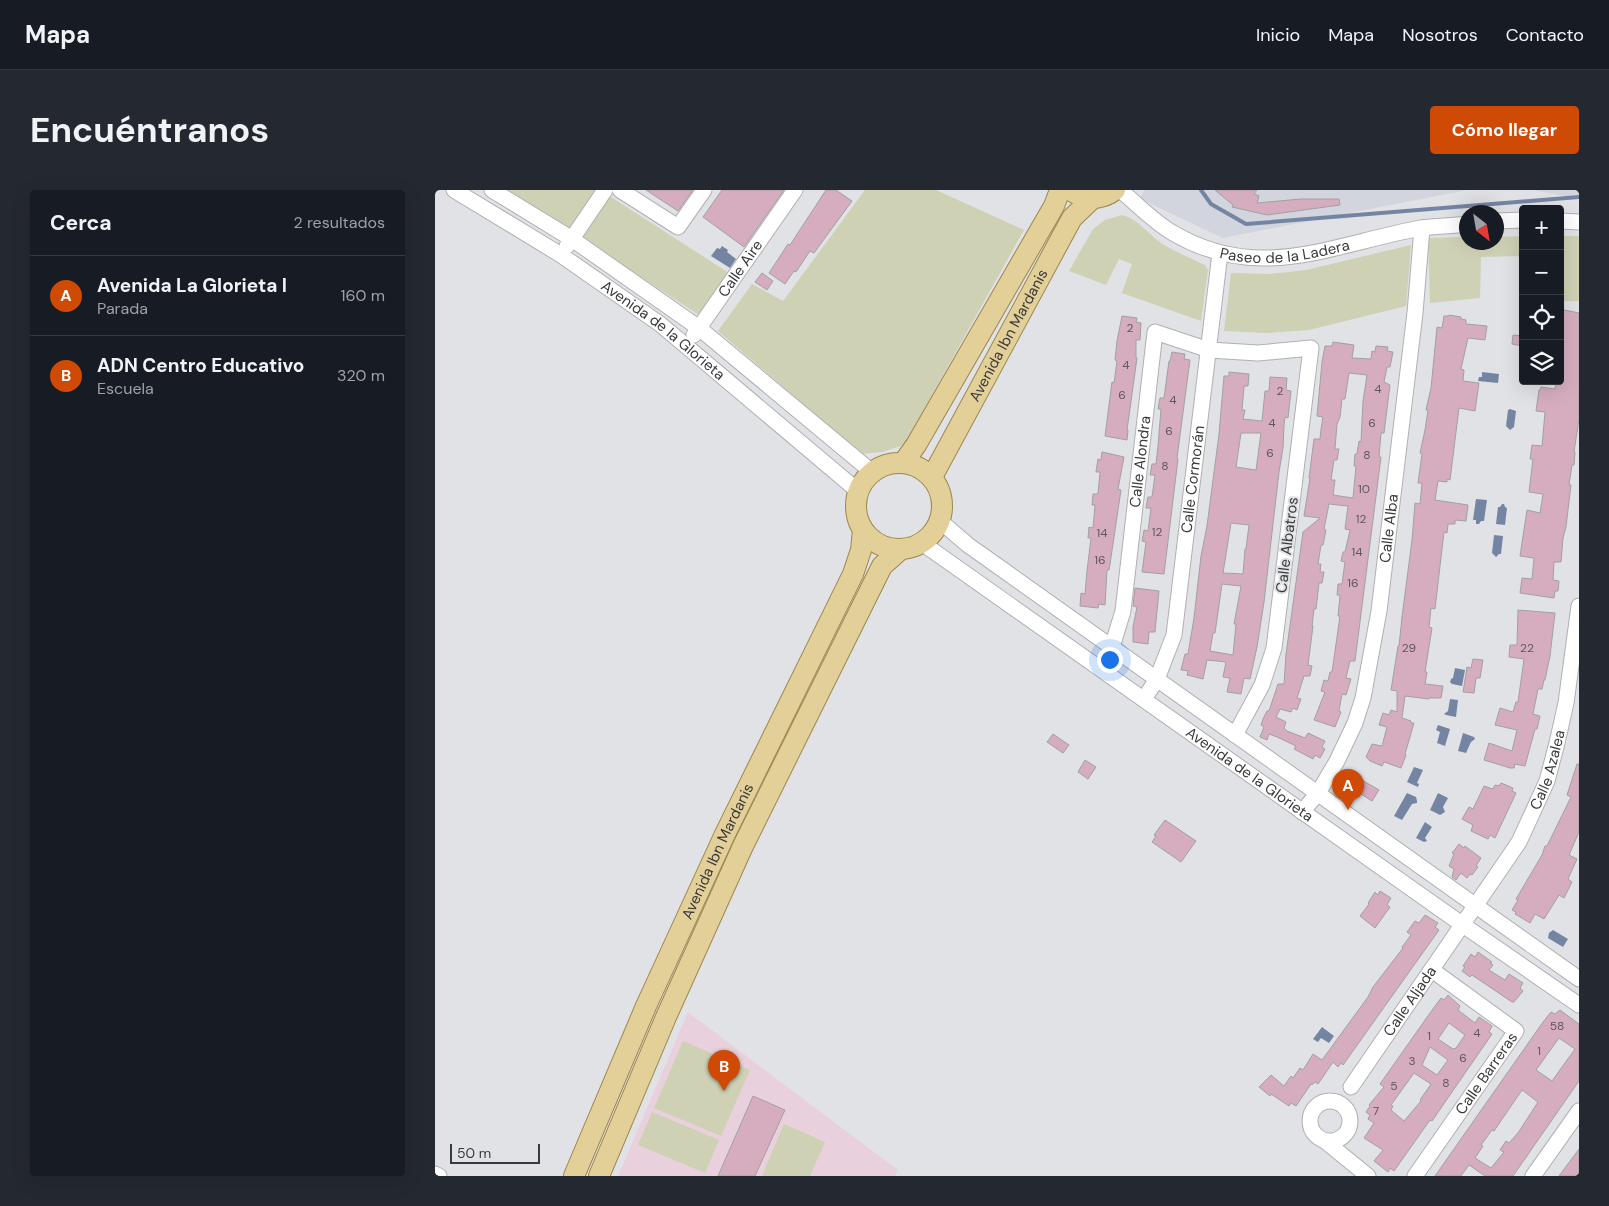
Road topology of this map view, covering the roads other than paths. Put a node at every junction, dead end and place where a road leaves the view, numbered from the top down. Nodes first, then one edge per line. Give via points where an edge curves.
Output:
1 (454, 190) edge
2 (492, 190) edge
3 (605, 190) edge
4 (620, 190) edge
5 (704, 190) edge
6 (795, 190) edge
7 (1060, 190) edge
8 (1070, 190) edge
9 (1115, 190) edge
10 (1120, 190) edge
11 (1092, 199) junction
12 (1519, 220) edge
13 (1504, 221) edge
14 (1564, 221) edge
15 (1579, 222) edge
16 (1459, 225) edge
17 (1422, 228) junction
18 (572, 239) junction
19 (1220, 253) junction
20 (561, 255) junction
21 (699, 328) junction
22 (686, 346) junction
23 (1209, 350) junction
24 (903, 462) junction
25 (872, 472) junction
26 (932, 477) junction
27 (859, 490) junction
28 (940, 521) junction
29 (863, 530) junction
30 (922, 543) junction
31 (900, 550) junction
32 (1579, 606) edge
33 (1112, 647) junction
34 (1157, 680) junction
35 (1144, 699) junction
36 (1235, 735) junction
37 (1318, 794) junction
38 (1302, 812) junction
39 (1469, 916) junction
40 (1432, 970) junction
41 (1579, 979) edge
42 (1579, 1005) edge
43 (1351, 1087) junction
44 (1326, 1101) junction
45 (1579, 1111) edge
46 (1348, 1112) junction
47 (1325, 1141) junction
48 (435, 1174) edge
49 (439, 1176) edge
50 (574, 1176) edge
51 (599, 1176) edge
52 (1368, 1176) edge
53 (1415, 1176) edge
54 (1533, 1176) edge

1 - 20 street, Avenida de la Glorieta
2 - 18 street, Avenida de la Glorieta
3 - 18 street
4 - 5 street via 677,228
6 - 21 street, Calle Aire
7 - 24 main road, Avenida Ibn Mardanis via 979,337
8 - 11 main road
9 - 11 main road
10 - 19 street, Paseo de la Ladera via 1173,233
11 - 26 main road, Avenida Ibn Mardanis via 1072,218
12 - 13 street
14 - 15 street
16 - 17 street, Paseo de la Ladera
17 - 19 street, Paseo de la Ladera via 1290,257 1244,258
17 - 37 street, Calle Alba via 1413,332 1369,669 1355,723
18 - 20 street
18 - 21 street, Avenida de la Glorieta
19 - 23 street, Calle Cormorán
20 - 22 street, Avenida de la Glorieta
21 - 22 street, Calle Aire
21 - 25 street, Avenida de la Glorieta
22 - 27 street, Avenida de la Glorieta
23 - 33 street, Calle Alondra via 1155,332 1123,611
23 - 34 street, Calle Cormorán via 1174,636
23 - 36 street, Calle Albatros via 1258,353 1311,348 1275,648 1262,685
24 - 25 main road via 882,466
24 - 26 main road via 924,470
25 - 27 main road
26 - 28 main road via 942,498
27 - 29 main road via 857,518
28 - 30 main road via 933,534
28 - 33 street, Avenida de la Glorieta via 968,545
29 - 31 main road via 873,541
29 - 50 main road, Avenida Ibn Mardanis via 853,574 717,852 646,1006
30 - 31 main road
30 - 35 street, Avenida de la Glorieta
31 - 51 main road, Avenida Ibn Mardanis via 882,566 743,846
32 - 39 street, Calle Azalea via 1566,703 1547,781 1519,842
33 - 34 street, Avenida de la Glorieta
34 - 35 street, Calle Cormorán
34 - 36 street, Avenida de la Glorieta
35 - 38 street, Avenida de la Glorieta
36 - 37 street, Avenida de la Glorieta
37 - 38 street, Calle Alba
37 - 39 street, Avenida de la Glorieta
38 - 39 street, Avenida de la Glorieta
39 - 40 street, Calle Aljada
39 - 41 street, Avenida de la Glorieta
39 - 42 street, Avenida de la Glorieta
40 - 43 street, Calle Aljada
40 - 53 street, Calle Barreras via 1516,1031
43 - 44 street
43 - 46 street
44 - 46 street via 1339,1103
44 - 47 street via 1314,1108 1310,1121 1314,1134
45 - 54 street
46 - 47 street via 1350,1125 1344,1136
47 - 52 street
48 - 49 street

